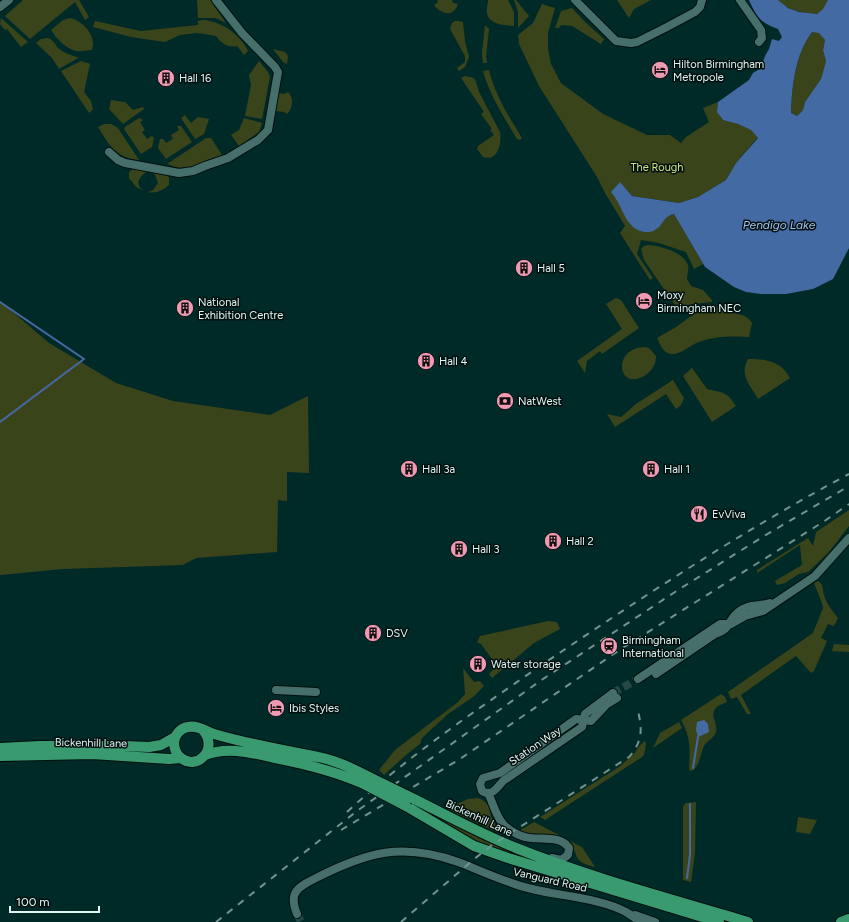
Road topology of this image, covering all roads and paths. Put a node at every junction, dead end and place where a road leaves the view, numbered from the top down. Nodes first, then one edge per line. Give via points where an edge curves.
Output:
1 (9, 0) edge
2 (216, 0) edge
3 (575, 0) edge
4 (702, 0) edge
5 (740, 0) edge
6 (0, 7) edge
7 (759, 42) dead end
8 (109, 152) dead end
9 (849, 538) edge
10 (639, 681) tunnel mouth
11 (276, 690) dead end
12 (316, 692) dead end
13 (615, 696) tunnel mouth
14 (584, 720) junction
15 (203, 730) junction
16 (175, 737) junction
17 (0, 748) edge
18 (0, 756) edge
19 (204, 756) junction
20 (181, 758) junction
21 (492, 776) junction
22 (368, 781) junction
23 (496, 788) junction
24 (488, 793) junction
25 (410, 803) junction
26 (536, 856) junction
27 (625, 911) junction
28 (297, 914) tunnel mouth
29 (849, 919) edge
30 (641, 922) edge
31 (655, 922) edge
32 (719, 922) edge
33 (748, 922) edge
34 (841, 922) edge

1 - 6 street
2 - 8 street via 278,72 268,130 237,154 187,173 125,163
3 - 4 street via 616,41 631,43 695,12
5 - 7 street via 761,30 762,38
9 - 10 street via 815,576 763,611 730,624 723,632 715,634 674,663
11 - 12 street
13 - 14 street, Station Way via 585,714
14 - 21 street, Station Way via 576,719 500,773
14 - 23 street, Station Way via 582,727
15 - 16 main road via 187,727
15 - 19 main road via 209,740 209,748
15 - 22 main road, Bickenhill Lane via 243,742 320,757 350,768
16 - 17 main road, Bickenhill Lane via 149,747
16 - 20 main road via 176,753
18 - 20 main road, Bickenhill Lane via 92,754
19 - 20 main road via 193,761
19 - 22 main road, Bickenhill Lane via 219,750 245,752 314,766
21 - 23 street via 497,782
21 - 24 street via 485,776 480,781 482,791
22 - 25 main road, Bickenhill Lane, bridge
23 - 24 street
24 - 26 street via 502,823 513,832 525,837 560,840 569,848 568,856 561,860
25 - 26 main road, Bickenhill Lane via 427,806 487,836
25 - 32 main road, Bickenhill Lane via 416,812 474,846
26 - 33 main road, Bickenhill Lane
27 - 28 street, Vanguard Road via 600,903 526,888 436,855 406,851 376,853 339,866 298,887 293,904
27 - 30 street, Vanguard Road
27 - 31 street
29 - 34 main road

